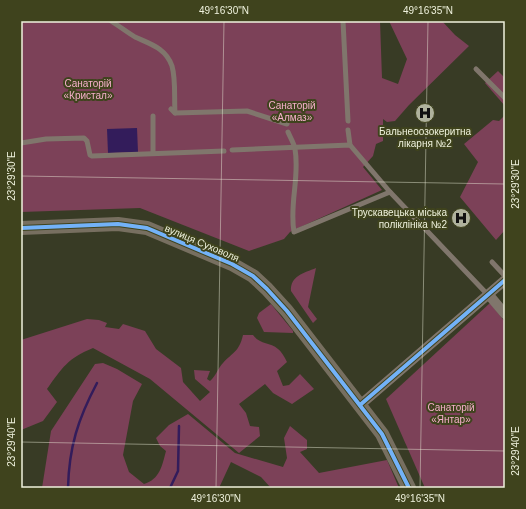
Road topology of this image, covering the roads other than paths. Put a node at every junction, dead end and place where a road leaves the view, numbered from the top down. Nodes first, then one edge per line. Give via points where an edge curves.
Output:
1 (112, 21) edge
2 (343, 21) edge
3 (476, 69) dead end
4 (505, 98) edge
5 (153, 116) dead end
6 (348, 121) dead end
7 (287, 124) dead end
8 (348, 130) dead end
9 (288, 132) dead end
10 (21, 143) edge
11 (350, 145) junction
12 (295, 148) junction
13 (232, 150) dead end
14 (224, 151) dead end
15 (153, 154) junction
16 (390, 192) junction
17 (21, 228) edge
18 (492, 262) dead end
19 (505, 276) edge
20 (505, 280) edge
21 (489, 295) junction
22 (505, 314) edge
23 (360, 405) junction
24 (409, 488) edge

1 - 7 lane via 158,48 166,56 172,66 173,111 247,111
2 - 6 lane
3 - 4 lane
5 - 15 lane
8 - 11 lane
9 - 12 lane
10 - 15 lane via 46,139 84,138 92,156
11 - 12 lane
11 - 16 lane
12 - 13 lane
12 - 16 lane via 296,180 292,206 294,232
14 - 15 lane
16 - 21 lane
17 - 23 street, вулиця Суховоля via 133,225 170,237 236,266 253,276 267,289
18 - 19 lane
20 - 21 street
21 - 22 street
21 - 23 street
23 - 24 street, вулиця Суховоля via 390,448

